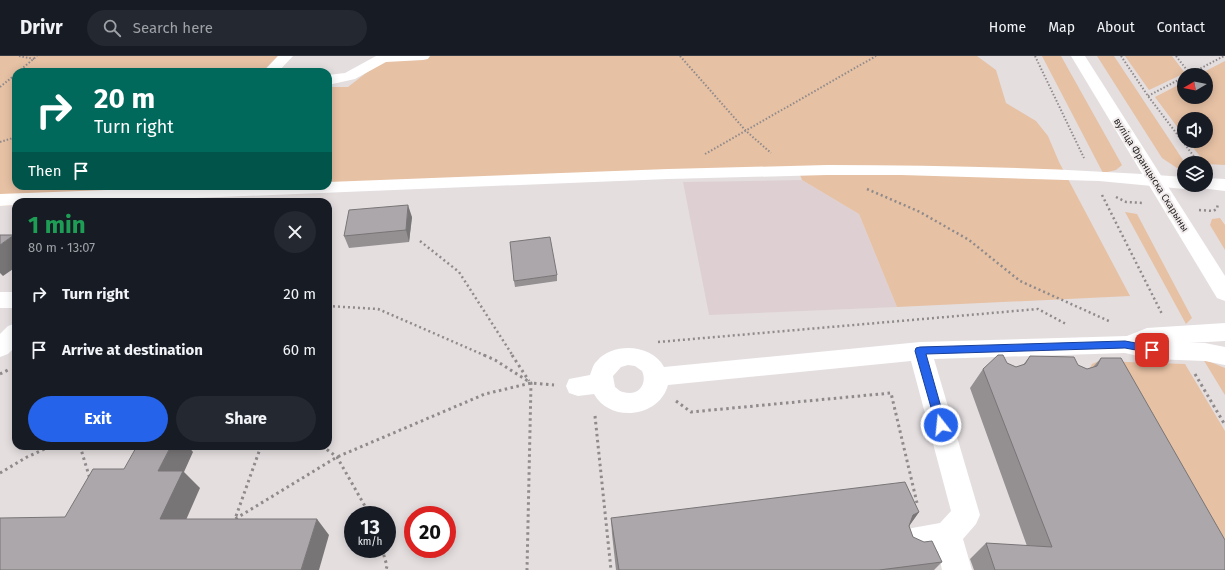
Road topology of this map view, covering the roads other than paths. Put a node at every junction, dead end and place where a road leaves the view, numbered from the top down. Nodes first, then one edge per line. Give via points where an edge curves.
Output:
1 (286, 56) edge
2 (423, 56) edge
3 (1078, 56) edge
4 (384, 57) edge
5 (274, 68) edge
6 (332, 80) edge
7 (1154, 180) junction
8 (1177, 182) edge
9 (1213, 184) edge
10 (1225, 185) edge
11 (332, 187) edge
12 (257, 190) edge
13 (51, 198) edge
14 (0, 200) edge
15 (12, 200) edge
16 (1225, 293) edge
17 (0, 300) edge
18 (12, 300) edge
19 (1225, 332) edge
20 (12, 336) edge
21 (1177, 343) junction
22 (0, 348) edge
23 (920, 351) junction
24 (1225, 356) edge
25 (656, 377) junction
26 (948, 535) junction
27 (912, 542) edge
28 (957, 570) edge

1 - 5 main road
2 - 4 main road
3 - 7 main road, вуліца Францыска Скарыны
4 - 6 main road via 356,74
7 - 8 main road
7 - 11 main road via 901,170 827,170
7 - 16 main road, вуліца Францыска Скарыны
9 - 10 main road
12 - 13 main road
14 - 15 main road
17 - 18 main road
19 - 21 main road
20 - 22 main road
21 - 23 main road via 1152,350 1125,344 1060,355 995,358
21 - 24 main road
23 - 25 main road
23 - 26 main road via 966,515
25 - 25 main road via 656,387 651,395 634,403 623,403 589,384 605,366 619,357 628,356 645,360 656,372
26 - 27 main road
26 - 28 main road

